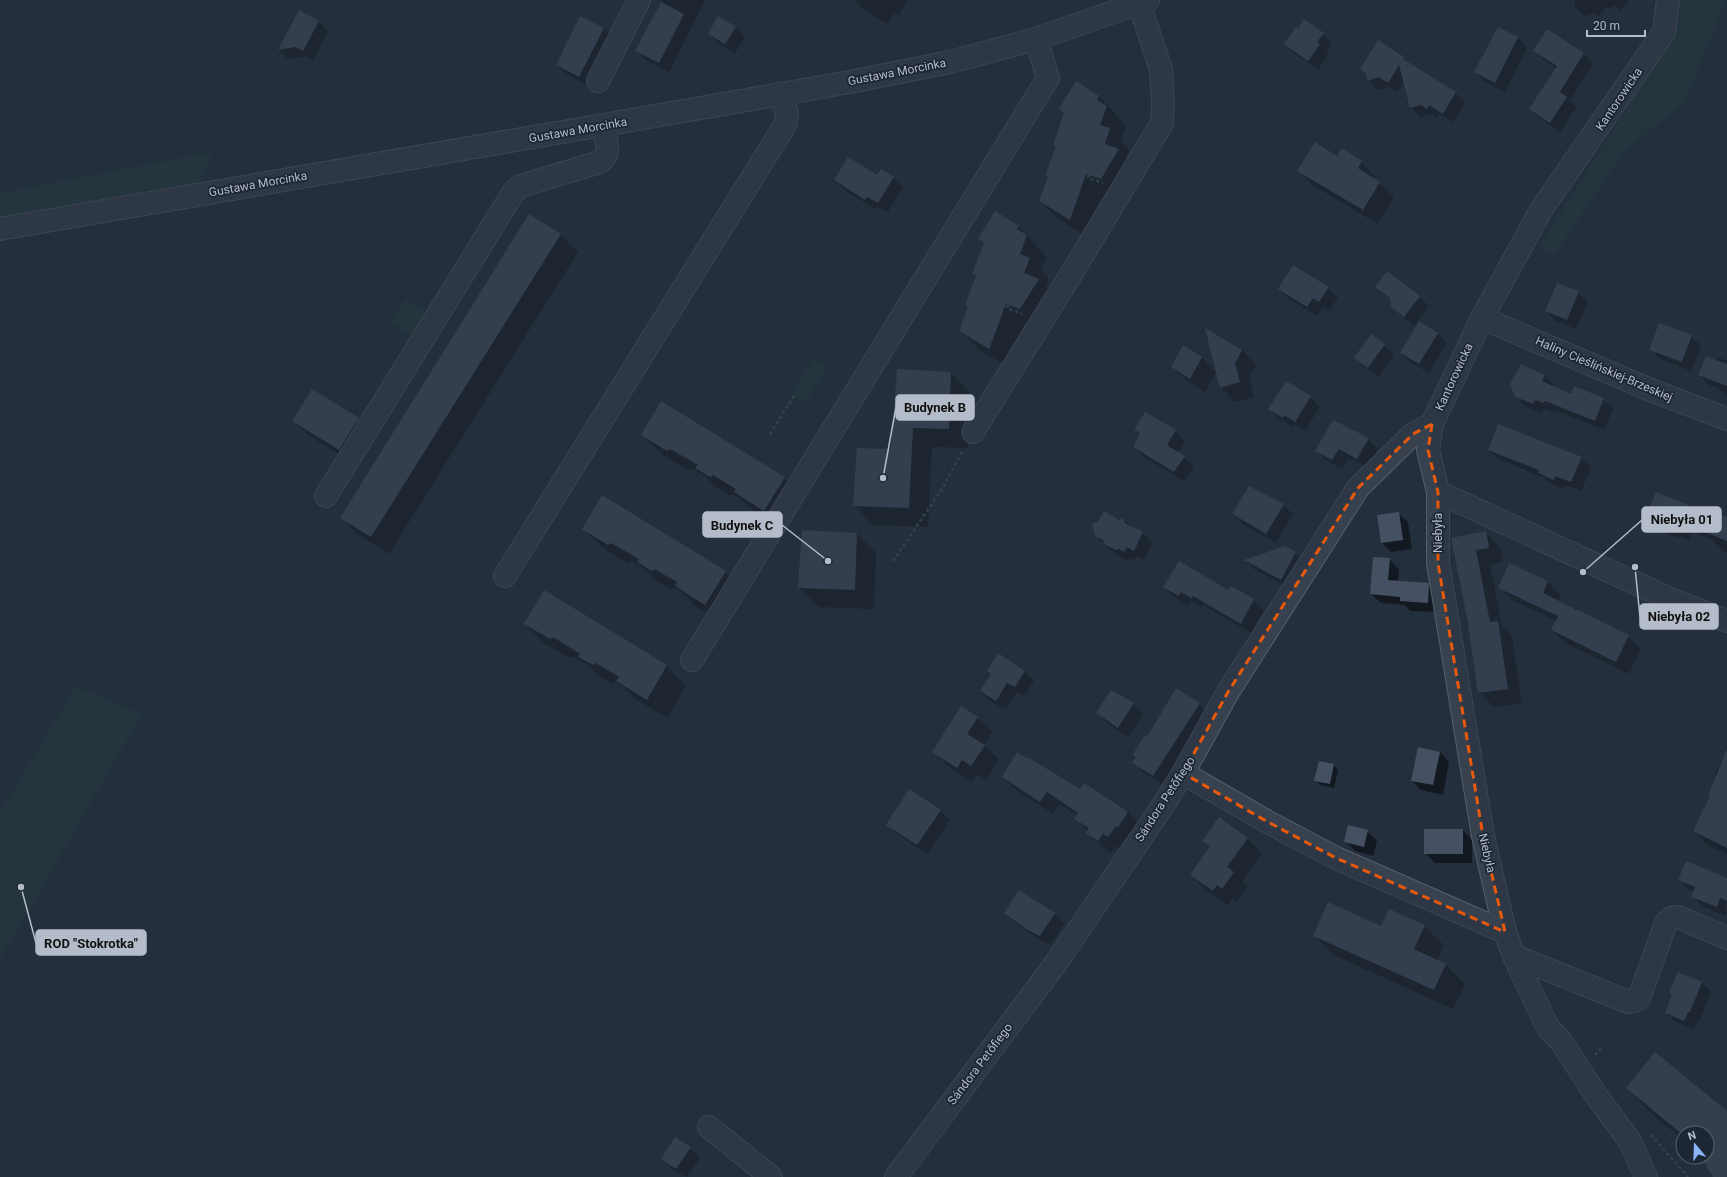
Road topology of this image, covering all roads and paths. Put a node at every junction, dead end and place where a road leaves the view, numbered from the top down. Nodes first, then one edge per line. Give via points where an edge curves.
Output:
1 (639, 0) edge
2 (1668, 0) edge
3 (1143, 2) edge
4 (1036, 39) junction
5 (598, 81) dead end
6 (781, 94) junction
7 (603, 126) junction
8 (0, 229) edge
9 (1482, 318) junction
10 (794, 396) dead end
11 (1727, 419) edge
12 (1432, 424) junction
13 (973, 432) joint
14 (770, 434) dead end
15 (1438, 492) junction
16 (326, 496) dead end
17 (893, 561) dead end
18 (505, 576) dead end
19 (1727, 621) edge
20 (692, 660) dead end
21 (1184, 773) junction
22 (1506, 932) junction
23 (1727, 938) edge
24 (1514, 956) junction
25 (709, 1127) dead end
26 (771, 1177) edge
27 (896, 1177) edge
28 (1646, 1177) edge

1 - 5 street
2 - 9 street, Kantorowicka via 1664,32 1541,210
3 - 4 street, Gustawa Morcinka
3 - 13 street via 1161,70 1162,123
4 - 6 street, Gustawa Morcinka via 950,62
4 - 20 street via 1048,78
6 - 7 street, Gustawa Morcinka
6 - 18 street via 787,114 785,125
7 - 8 street, Gustawa Morcinka
7 - 16 street via 608,151 606,158 519,187 513,193
9 - 11 street, Haliny Cieślińskiej-Brzeskiej
9 - 12 street, Kantorowicka
10 - 14 path
12 - 15 street, Kantorowicka via 1428,450
12 - 21 street, Sándora Petőfiego via 1413,434 1358,488 1228,692
13 - 17 path via 940,492
15 - 19 street via 1663,596
15 - 22 street, Niebyła via 1438,563 1483,836
21 - 22 street via 1336,858
21 - 27 street, Sándora Petőfiego via 1056,963
22 - 24 street, Niebyła
23 - 24 street via 1678,917 1671,918 1666,923 1639,998 1628,1002
24 - 28 street, Niebyła via 1548,1028 1560,1040 1630,1141
25 - 26 street

